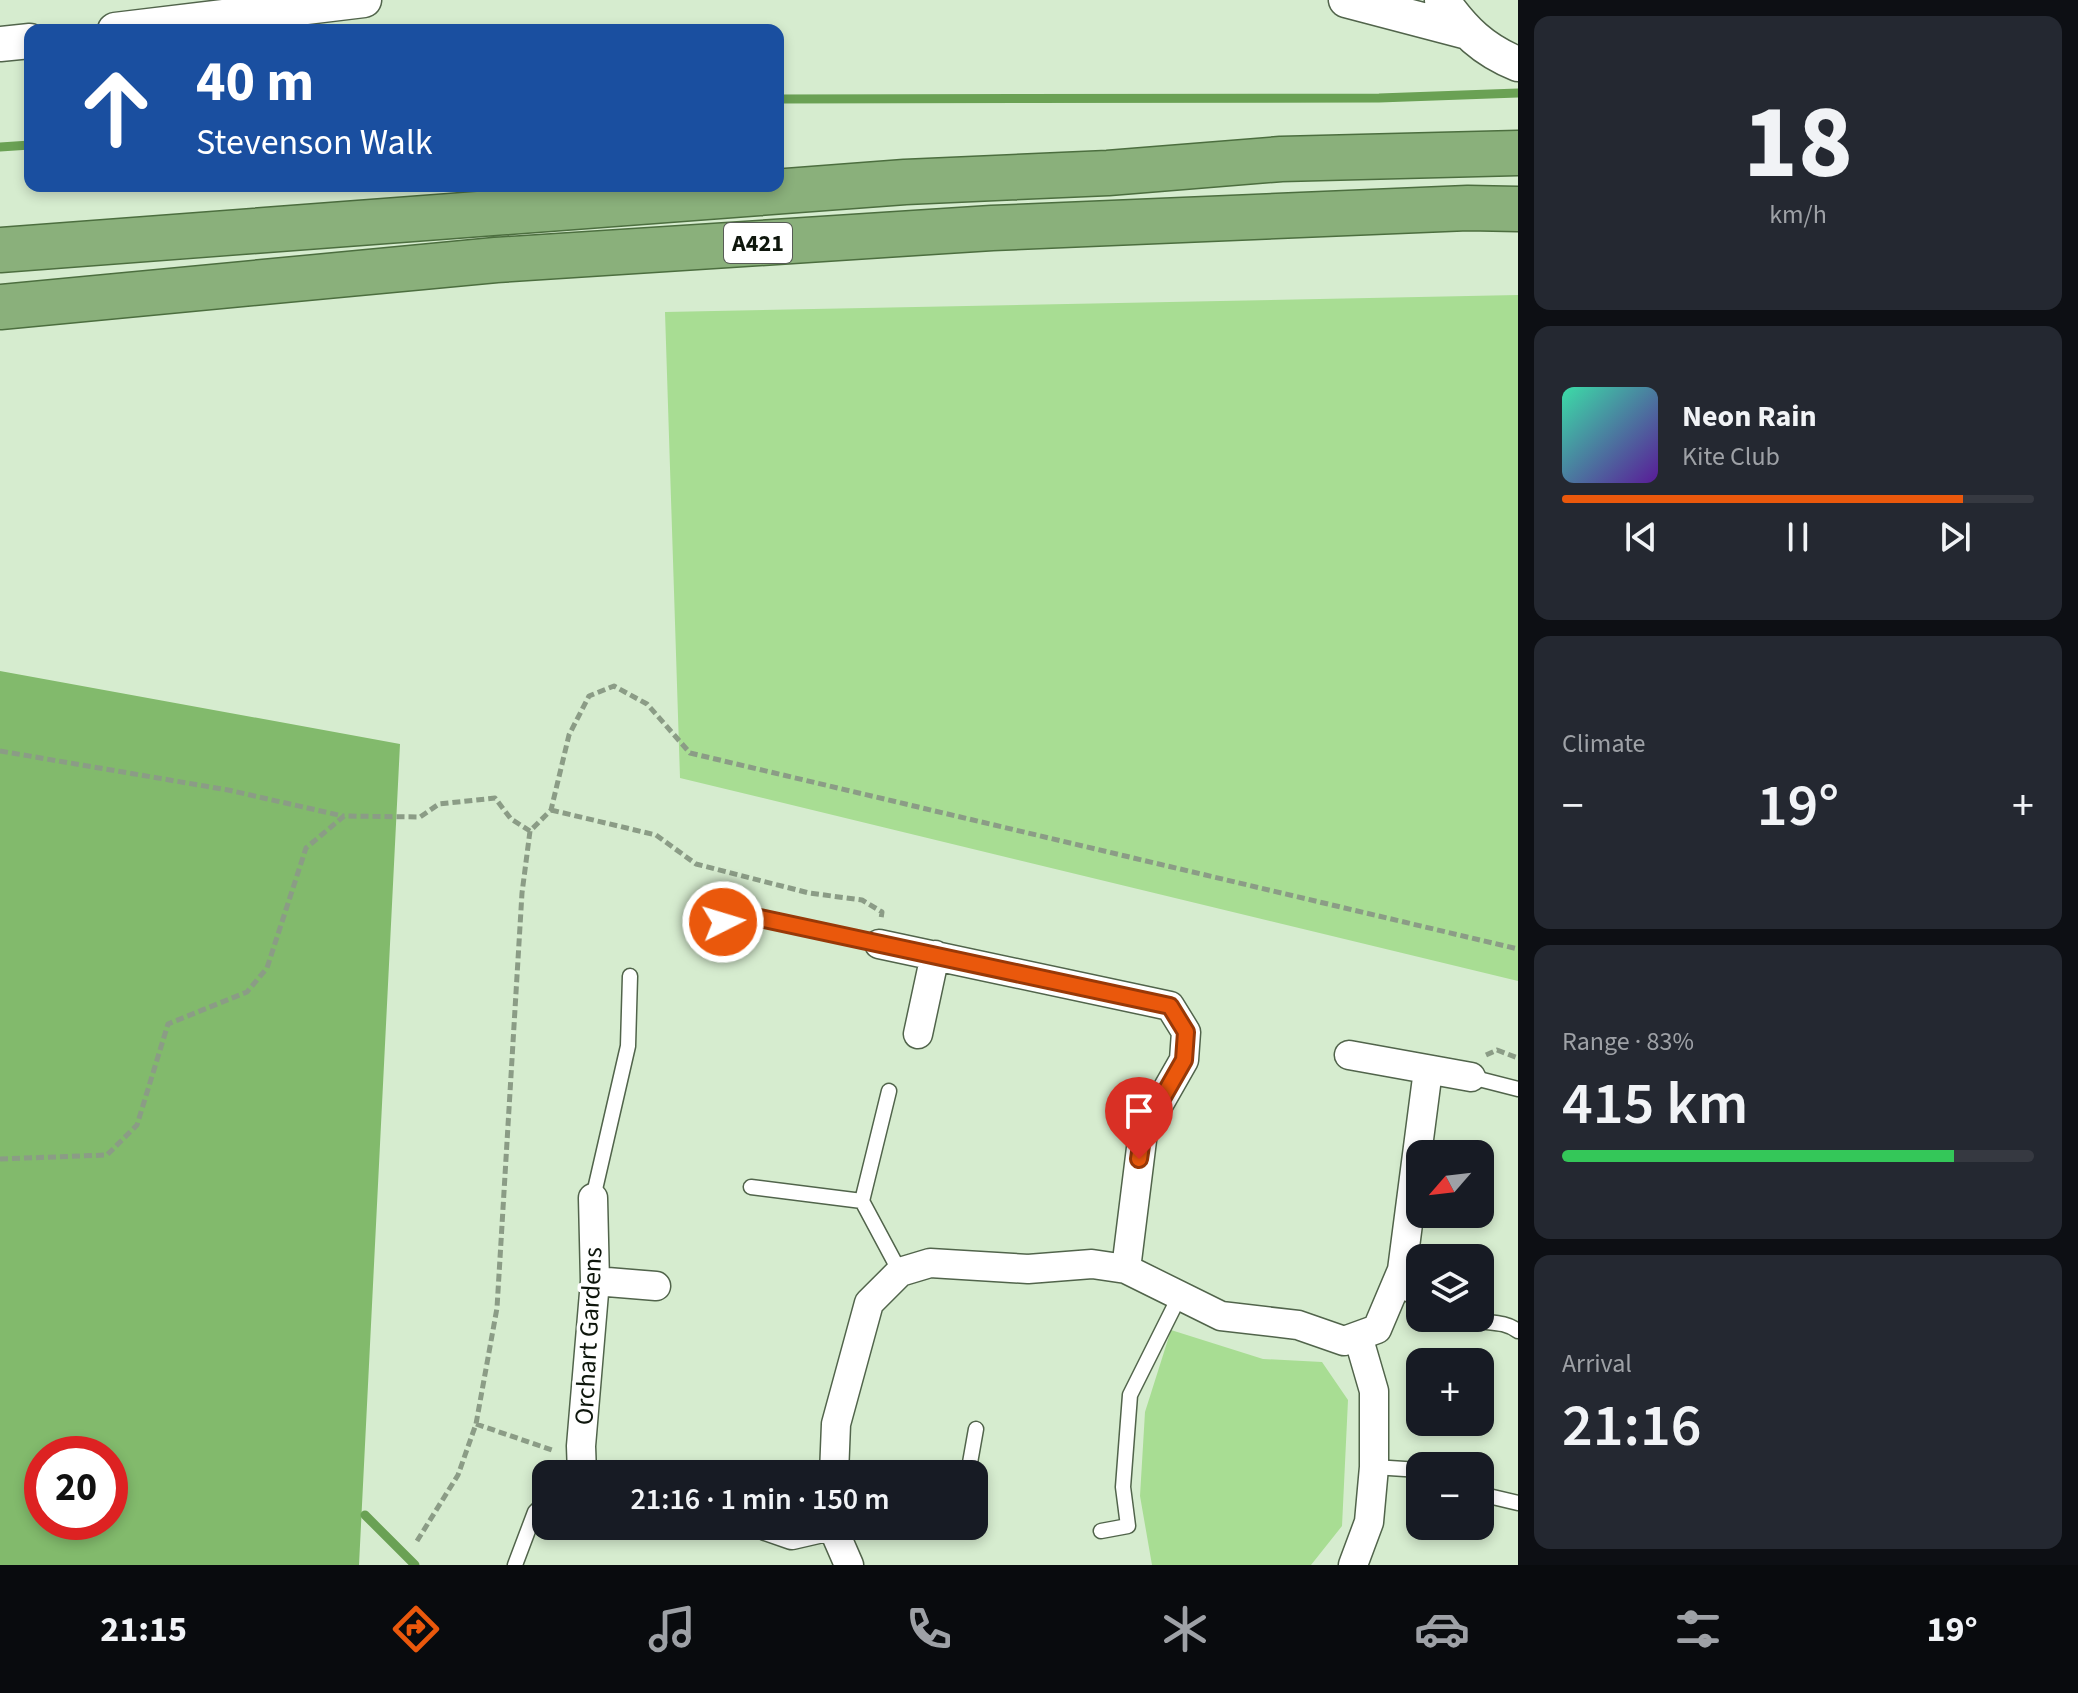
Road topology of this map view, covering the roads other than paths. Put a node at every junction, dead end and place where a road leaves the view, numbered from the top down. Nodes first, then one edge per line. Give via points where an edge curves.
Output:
1 (364, 0) edge
2 (1346, 0) edge
3 (1442, 0) edge
4 (165, 24) edge
5 (1464, 31) junction
6 (24, 42) edge
7 (0, 44) edge
8 (1518, 64) edge
9 (1518, 153) edge
10 (784, 191) edge
11 (772, 192) edge
12 (1518, 209) edge
13 (0, 250) edge
14 (0, 307) edge
15 (705, 930) dead end
16 (879, 944) joint
17 (935, 955) junction
18 (630, 976) dead end
19 (918, 1034) dead end
20 (1349, 1055) dead end
21 (1428, 1070) junction
22 (1471, 1077) joint
23 (1518, 1089) edge
24 (889, 1091) dead end
25 (751, 1187) dead end
26 (593, 1198) joint
27 (862, 1201) junction
28 (1126, 1269) junction
29 (900, 1272) junction
30 (595, 1281) junction
31 (656, 1286) dead end
32 (1406, 1286) edge
33 (1406, 1296) edge
34 (1179, 1297) junction
35 (1494, 1322) edge
36 (1518, 1331) edge
37 (1358, 1336) junction
38 (976, 1429) dead end
39 (582, 1460) edge
40 (835, 1460) edge
41 (970, 1460) edge
42 (1374, 1467) junction
43 (1406, 1469) edge
44 (1494, 1497) edge
45 (1518, 1503) edge
46 (532, 1520) edge
47 (1101, 1531) dead end
48 (838, 1540) edge
49 (515, 1565) edge
50 (849, 1565) edge
51 (1353, 1565) edge

1 - 4 street
2 - 5 street
3 - 5 street
5 - 8 street
6 - 7 street
9 - 10 highway, A421 via 1281,159
11 - 13 highway, A421
12 - 14 highway, A421 via 977,229 496,260
15 - 16 lane via 741,914
16 - 17 street
17 - 19 street
17 - 28 street via 1170,1006 1186,1032 1184,1060 1143,1132
18 - 26 lane via 628,1046
20 - 21 street
21 - 22 street
21 - 32 street via 1402,1270
22 - 23 lane
24 - 27 lane
25 - 27 lane
26 - 30 street, Orchart Gardens
27 - 29 lane
28 - 29 street via 930,1263
28 - 34 street
29 - 40 street via 869,1303 836,1424
30 - 31 street
30 - 39 street, Orchart Gardens
33 - 37 street via 1377,1329
34 - 37 street via 1221,1316 1298,1325 1344,1341
34 - 47 lane via 1130,1395 1123,1487 1128,1526
35 - 36 lane via 1506,1322
37 - 42 street via 1374,1391
38 - 41 lane
42 - 43 lane
42 - 51 street via 1369,1522
44 - 45 lane
46 - 49 lane
48 - 50 street

